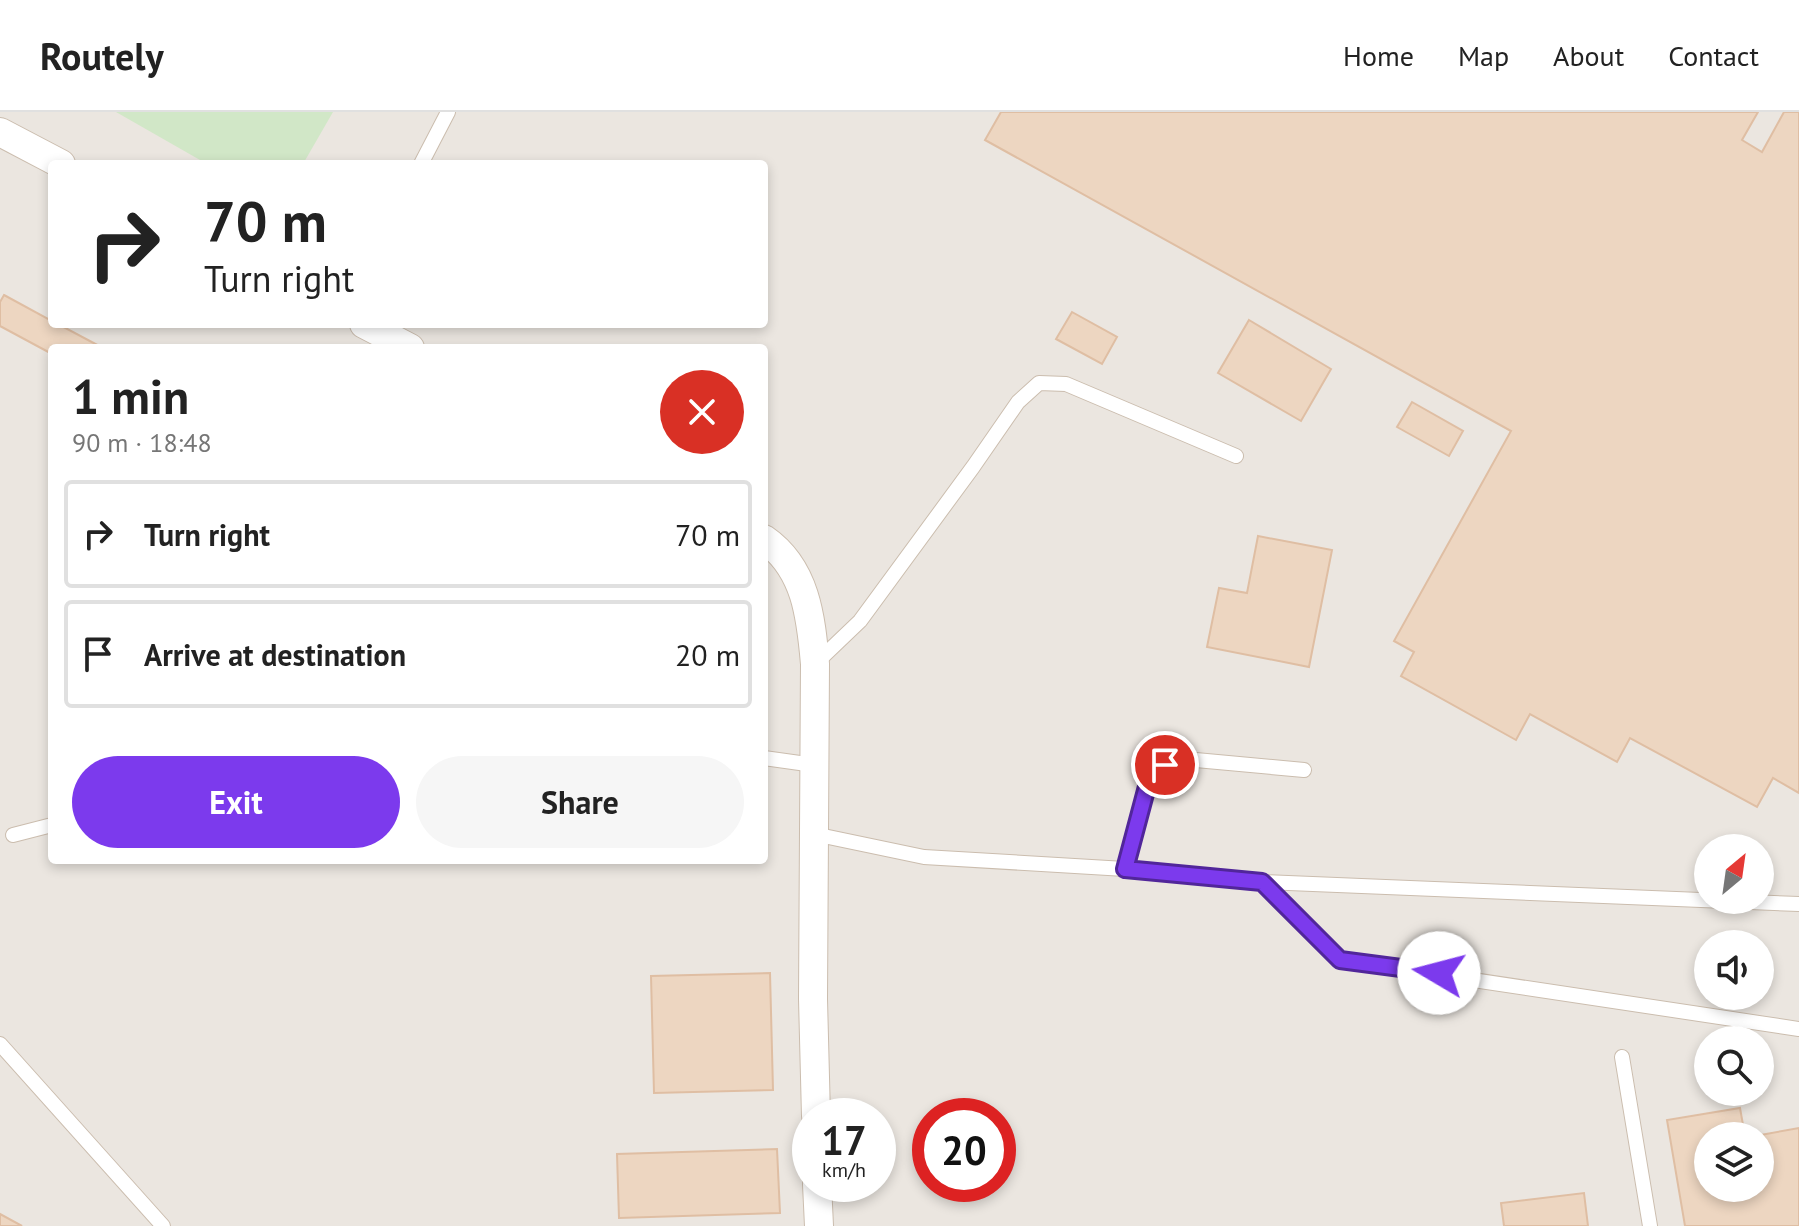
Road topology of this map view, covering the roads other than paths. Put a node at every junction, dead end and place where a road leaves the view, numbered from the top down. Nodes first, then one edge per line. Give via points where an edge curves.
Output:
1 (448, 112) edge
2 (0, 132) edge
3 (53, 160) edge
4 (423, 160) edge
5 (372, 328) edge
6 (402, 344) edge
7 (1236, 456) dead end
8 (768, 542) edge
9 (815, 664) junction
10 (768, 759) edge
11 (814, 765) junction
12 (1304, 770) dead end
13 (48, 826) edge
14 (814, 834) junction
15 (13, 835) dead end
16 (1125, 869) junction
17 (1262, 882) junction
18 (1799, 904) edge
19 (1799, 1029) edge
20 (0, 1044) edge
21 (1622, 1057) dead end
22 (816, 1098) edge
23 (818, 1202) edge
24 (163, 1226) edge
25 (819, 1226) edge
26 (1650, 1226) edge

1 - 4 lane
2 - 3 street
5 - 6 street
7 - 9 lane via 1066,384 1039,383 1018,402 860,621
8 - 9 street via 799,578 811,616
9 - 11 street
10 - 11 lane
11 - 14 street
12 - 16 lane via 1185,759 1165,765 1149,779
13 - 15 lane
14 - 16 lane via 924,857
14 - 22 street
16 - 17 lane
17 - 18 lane
17 - 19 lane via 1340,960
20 - 24 lane
21 - 26 lane
23 - 25 street

